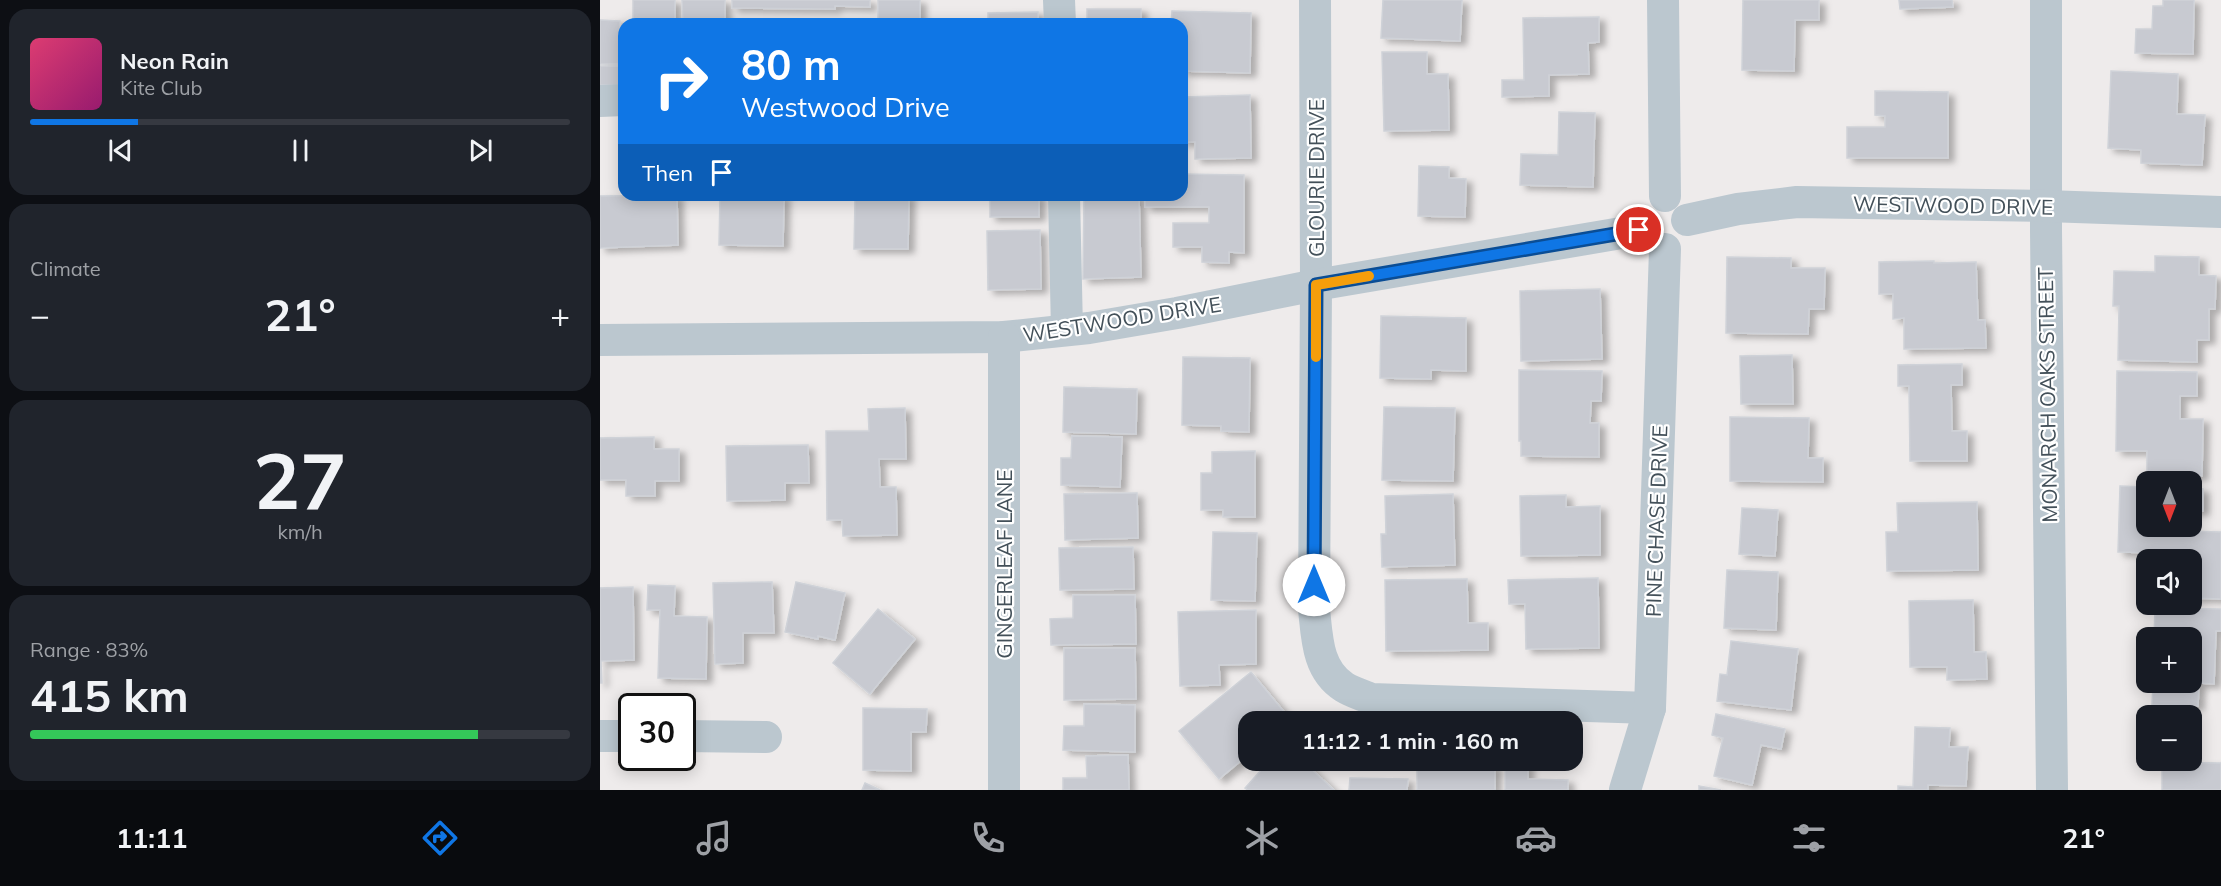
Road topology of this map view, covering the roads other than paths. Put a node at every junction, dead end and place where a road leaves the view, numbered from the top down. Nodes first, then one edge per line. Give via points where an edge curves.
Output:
1 (1059, 0) edge
2 (1315, 0) edge
3 (1663, 0) edge
4 (2046, 0) edge
5 (1060, 18) edge
6 (618, 100) edge
7 (600, 101) edge
8 (1665, 196) junction
9 (1064, 201) edge
10 (2046, 206) junction
11 (2221, 212) edge
12 (1687, 220) junction
13 (1639, 230) junction
14 (1665, 249) junction
15 (1316, 285) junction
16 (1067, 330) junction
17 (1004, 337) junction
18 (600, 340) edge
19 (1650, 708) junction
20 (600, 736) edge
21 (618, 736) edge
22 (696, 736) edge
23 (766, 737) dead end
24 (1004, 790) edge
25 (1625, 790) edge
26 (2052, 790) edge

1 - 5 street
2 - 15 street, GLOURIE DRIVE
3 - 8 street
4 - 10 street, MONARCH OAKS STREET
6 - 7 street
8 - 12 street via 1682,203
8 - 13 street via 1646,203 1641,210
9 - 16 street
10 - 11 street, WESTWOOD DRIVE
10 - 12 street, WESTWOOD DRIVE via 1797,202
10 - 26 street, MONARCH OAKS STREET
12 - 14 street via 1681,241
13 - 14 street via 1649,245
13 - 15 street, WESTWOOD DRIVE
14 - 19 street, PINE CHASE DRIVE
15 - 16 street, WESTWOOD DRIVE via 1178,313
15 - 19 street, GLOURIE DRIVE via 1314,609 1317,642 1325,667 1343,686 1371,699
16 - 17 street, WESTWOOD DRIVE
17 - 18 street, WESTWOOD DRIVE
17 - 24 street, GINGERLEAF LANE
19 - 25 street, PINE CHASE DRIVE
20 - 21 street
22 - 23 street

